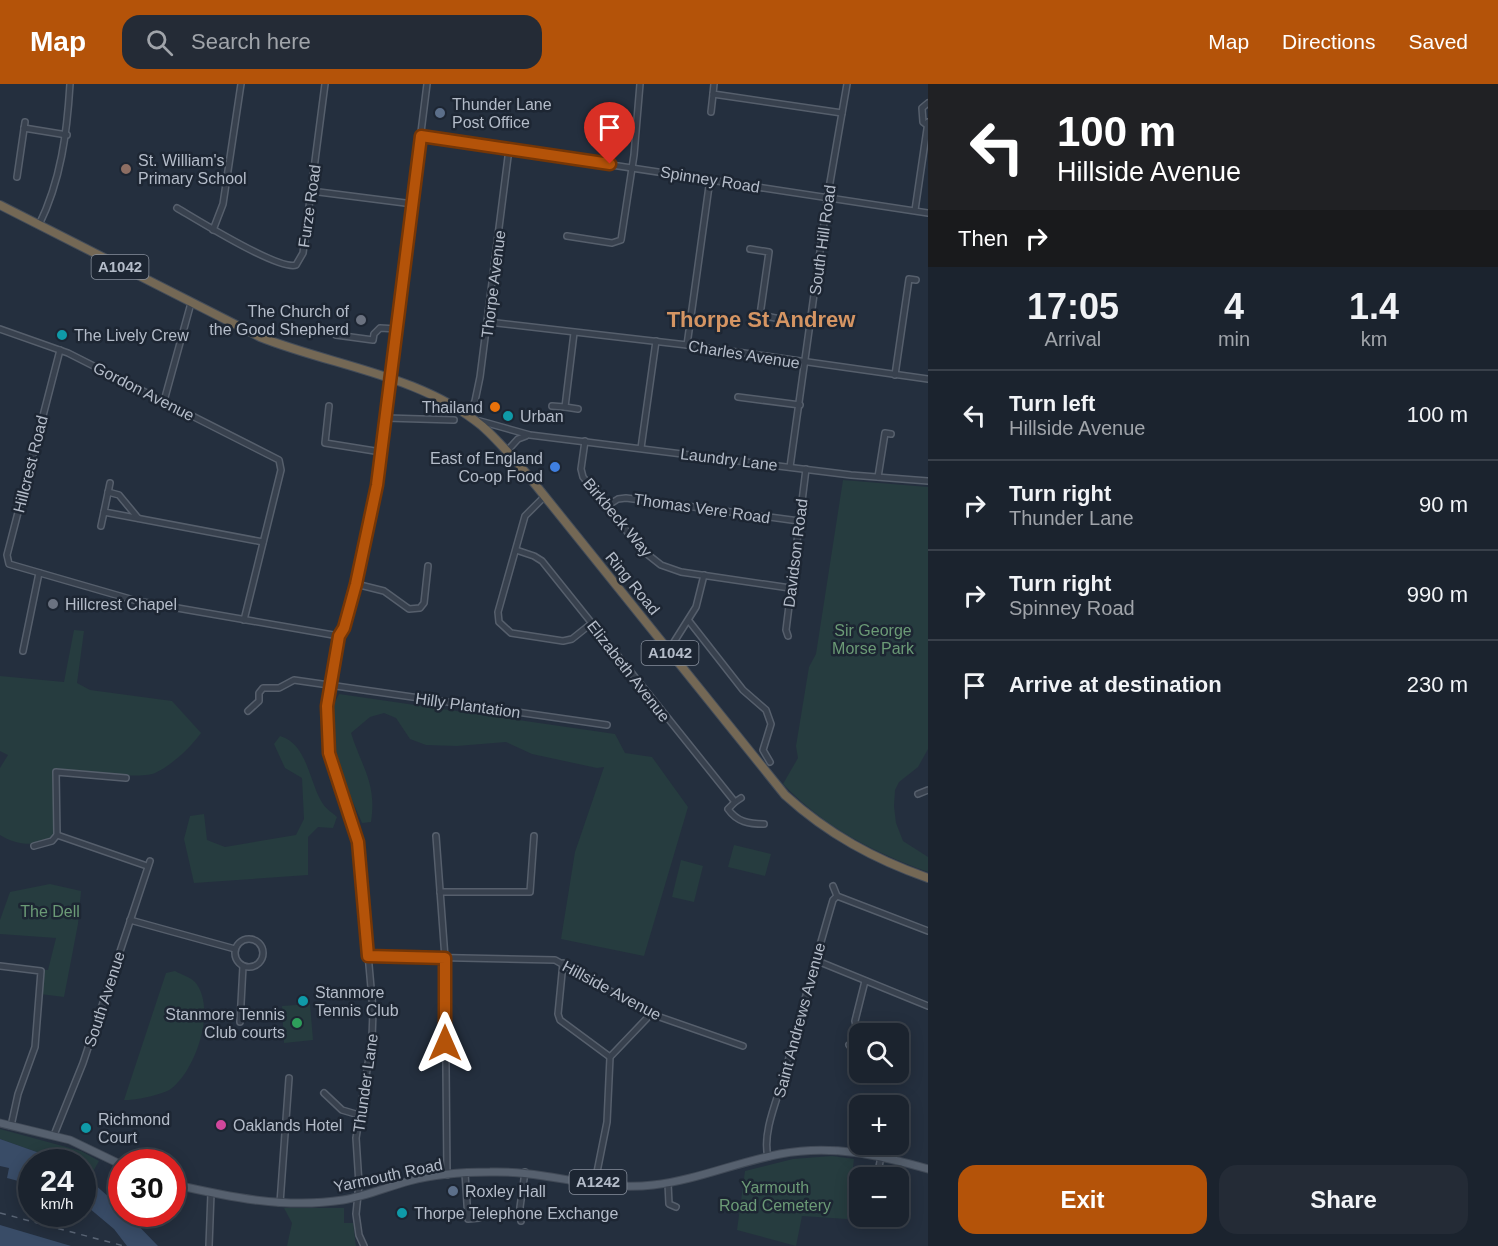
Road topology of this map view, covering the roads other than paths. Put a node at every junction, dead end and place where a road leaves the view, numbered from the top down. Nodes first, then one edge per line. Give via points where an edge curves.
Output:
1 (70, 84) edge
2 (241, 84) edge
3 (325, 84) edge
4 (427, 84) edge
5 (640, 84) edge
6 (714, 84) edge
7 (847, 84) edge
8 (713, 94) junction
9 (928, 103) edge
10 (711, 112) dead end
11 (842, 113) junction
12 (927, 124) edge
13 (67, 135) junction
14 (421, 136) junction
15 (509, 149) junction
16 (632, 167) junction
17 (27, 172) dead end
18 (710, 179) junction
19 (311, 191) junction
20 (827, 196) junction
21 (412, 204) junction
22 (0, 205) edge
23 (177, 208) dead end
24 (915, 210) junction
25 (928, 213) edge
26 (39, 225) junction
27 (213, 230) junction
28 (567, 236) dead end
29 (750, 249) dead end
30 (901, 278) dead end
31 (909, 279) junction
32 (916, 280) dead end
33 (191, 303) junction
34 (488, 322) junction
35 (811, 324) junction
36 (0, 329) edge
37 (397, 329) junction
38 (574, 333) junction
39 (336, 335) dead end
40 (656, 341) junction
41 (687, 345) junction
42 (60, 350) junction
43 (806, 363) junction
44 (895, 375) junction
45 (391, 379) junction
46 (928, 380) edge
47 (738, 397) dead end
48 (745, 398) junction
49 (164, 401) junction
50 (800, 405) junction
51 (329, 406) dead end
52 (552, 406) dead end
53 (744, 406) dead end
54 (565, 407) junction
55 (578, 409) dead end
56 (468, 416) junction
57 (386, 418) junction
58 (453, 420) dead end
59 (885, 433) dead end
60 (530, 435) junction
61 (585, 441) junction
62 (641, 448) junction
63 (507, 451) junction
64 (381, 452) junction
65 (790, 467) junction
66 (806, 469) junction
67 (878, 477) junction
68 (928, 481) edge
69 (110, 483) dead end
70 (108, 492) junction
71 (544, 496) junction
72 (607, 506) junction
73 (104, 512) junction
74 (138, 518) junction
75 (799, 521) junction
76 (101, 526) dead end
77 (262, 542) junction
78 (516, 550) junction
79 (39, 573) junction
80 (435, 573) dead end
81 (704, 575) junction
82 (356, 584) junction
83 (790, 588) junction
84 (244, 620) junction
85 (689, 621) junction
86 (592, 623) junction
87 (339, 636) junction
88 (788, 636) dead end
89 (674, 642) dead end
90 (23, 651) dead end
91 (330, 685) junction
92 (249, 707) dead end
93 (607, 725) dead end
94 (755, 745) dead end
95 (764, 747) junction
96 (770, 762) dead end
97 (126, 778) dead end
98 (928, 790) edge
99 (918, 794) dead end
100 (741, 798) dead end
101 (735, 802) junction
102 (764, 824) dead end
103 (57, 835) junction
104 (436, 836) dead end
105 (534, 836) dead end
106 (34, 846) dead end
107 (928, 878) edge
108 (832, 886) dead end
109 (440, 892) junction
110 (837, 896) junction
111 (130, 920) junction
112 (928, 931) edge
113 (235, 949) junction
114 (368, 956) junction
115 (445, 958) junction
116 (815, 960) junction
117 (563, 963) junction
118 (0, 966) edge
119 (243, 966) junction
120 (865, 981) junction
121 (928, 1006) edge
122 (651, 1014) junction
123 (240, 1022) dead end
124 (855, 1023) edge
125 (743, 1046) dead end
126 (610, 1057) junction
127 (289, 1078) dead end
128 (324, 1093) dead end
129 (332, 1102) junction
130 (326, 1108) dead end
131 (359, 1115) junction
132 (0, 1123) edge
133 (11, 1126) junction
134 (54, 1135) junction
135 (881, 1156) junction
136 (768, 1157) junction
137 (108, 1158) edge
138 (879, 1167) edge
139 (928, 1169) edge
140 (525, 1172) junction
141 (465, 1173) junction
142 (447, 1175) junction
143 (594, 1182) junction
144 (668, 1183) junction
145 (186, 1187) edge
146 (212, 1193) junction
147 (359, 1197) junction
148 (280, 1203) junction
149 (676, 1207) dead end
150 (479, 1218) dead end
151 (521, 1221) dead end
152 (209, 1246) edge
153 (364, 1246) edge

1 - 13 street
2 - 27 street via 223,204
3 - 19 street, Furze Road
4 - 14 street, Thunder Lane
5 - 16 street
6 - 8 street
7 - 11 street, South Hill Road
8 - 10 street
8 - 11 street
9 - 12 street via 922,108 923,122
11 - 20 street, South Hill Road
12 - 24 street
13 - 17 street via 24,125 18,174
13 - 26 street
14 - 15 street, Spinney Road
14 - 21 street, Thunder Lane
15 - 16 street, Spinney Road
15 - 34 street, Thorpe Avenue
16 - 18 street, Spinney Road
16 - 28 street via 619,242
18 - 20 street, Spinney Road
18 - 41 street
19 - 21 street
19 - 27 street, Furze Road via 303,253 300,262 293,266
20 - 24 street, Spinney Road
20 - 35 street, South Hill Road
21 - 37 street, Thunder Lane
22 - 26 highway, A1042
23 - 27 street, Furze Road
24 - 25 street, Spinney Road
26 - 33 highway, A1042
29 - 35 street via 769,252 760,315
30 - 31 street
31 - 32 street
31 - 44 street
33 - 45 highway, A1042 via 292,350
33 - 49 street
34 - 38 street, Charles Avenue
34 - 56 street, Thorpe Avenue via 478,389
35 - 43 street, South Hill Road
36 - 42 street, Gordon Avenue
37 - 39 street via 380,328 373,340
37 - 45 street, Thunder Lane
38 - 40 street, Charles Avenue
38 - 54 street
40 - 41 street, Charles Avenue
40 - 62 street
41 - 43 street, Charles Avenue
42 - 49 street, Gordon Avenue
42 - 79 street, Hillcrest Road via 7,558 14,566
43 - 44 street, Charles Avenue
43 - 50 street, South Hill Road
44 - 46 street, Charles Avenue
45 - 56 highway, Ring Road / A1042 via 429,393
45 - 57 street, Thunder Lane
47 - 48 street
48 - 50 street
48 - 53 street
49 - 77 street, Gordon Avenue via 275,456 282,465
50 - 65 street, South Hill Road
51 - 64 street via 325,443
52 - 54 street
54 - 55 street
56 - 60 street, Laundry Lane
56 - 63 highway, Ring Road / A1042
57 - 58 street
57 - 64 street, Thunder Lane
59 - 67 street
60 - 61 street, Laundry Lane
60 - 63 street via 518,439
61 - 62 street, Laundry Lane
61 - 72 street, Birkbeck Way via 581,474
62 - 65 street, Laundry Lane
63 - 71 highway, Ring Road / A1042
64 - 82 street, Thunder Lane via 371,521
65 - 66 street, Laundry Lane
66 - 67 street, Laundry Lane
66 - 75 street, Davidson Road
67 - 68 street, Laundry Lane
69 - 70 street
70 - 73 street
70 - 74 street via 119,495
71 - 78 street via 525,516
71 - 107 highway, Ring Road / A1042 via 785,795 841,839 880,860
72 - 75 street, Thomas Vere Road via 626,498
72 - 81 street, Birkbeck Way via 651,558 670,569
73 - 74 street
73 - 76 street
74 - 77 street
75 - 83 street, Davidson Road
77 - 84 street
78 - 86 street, Elizabeth Avenue via 538,558
78 - 86 street via 498,612 502,628 518,635 563,641 572,639
79 - 84 street, Hillcrest Road via 137,601
79 - 90 street
80 - 82 street via 427,569 424,603 415,609 404,607 384,591
81 - 83 street, Birkbeck Way
81 - 85 street
82 - 87 street, Thunder Lane
83 - 88 street, Davidson Road
84 - 87 street, Hillcrest Road
85 - 89 street
85 - 95 street via 742,690 766,710 771,724
86 - 101 street, Elizabeth Avenue
87 - 91 street, Thunder Lane
91 - 92 street, Hilly Plantation via 289,681 279,688 263,688 259,701
91 - 93 street, Hilly Plantation
91 - 114 street, Thunder Lane via 327,741 358,842
94 - 95 street
95 - 96 street
97 - 103 street via 56,772
98 - 99 street
100 - 101 street
101 - 102 street via 728,808 734,816 744,822
103 - 106 street via 52,841
103 - 111 street, South Avenue via 148,864
104 - 109 street
105 - 109 street via 530,892
108 - 110 street
109 - 115 street
110 - 112 street
110 - 116 street, Saint Andrews Avenue
111 - 113 street
111 - 134 street, South Avenue via 83,1063
113 - 119 street via 236,959
113 - 119 street via 245,939 256,941 262,948 259,963 249,968
114 - 115 street, Hillside Avenue
114 - 131 street, Thunder Lane via 372,1039
115 - 117 street, Hillside Avenue via 551,959
115 - 142 street
116 - 120 street
116 - 136 street, Saint Andrews Avenue via 767,1142
117 - 122 street, Hillside Avenue
117 - 126 street via 560,1020
118 - 133 street via 41,971 35,1047
119 - 123 street via 245,1015
120 - 121 street
120 - 124 street
122 - 125 street, Hillside Avenue
122 - 126 street
126 - 143 street via 607,1122
127 - 148 street
128 - 129 street
129 - 130 street
129 - 131 street
131 - 147 street, Thunder Lane
132 - 133 main road
133 - 134 main road
134 - 137 main road
135 - 136 main road, Yarmouth Road / A1242 via 828,1149
135 - 138 street
135 - 139 main road, Yarmouth Road / A1242
136 - 144 main road, Yarmouth Road / A1242
140 - 141 main road, Yarmouth Road / A1242
140 - 143 main road, Yarmouth Road / A1242
140 - 151 street
141 - 142 main road, Yarmouth Road / A1242
141 - 150 street via 465,1219
142 - 147 main road, Yarmouth Road / A1242 via 410,1181
143 - 144 main road, Yarmouth Road / A1242 via 650,1186
144 - 149 street via 668,1205
145 - 146 main road, Yarmouth Road / A1242
146 - 148 main road, Yarmouth Road / A1242
146 - 152 street
147 - 148 main road, Yarmouth Road / A1242
147 - 153 street, Thunder Lane via 358,1225

